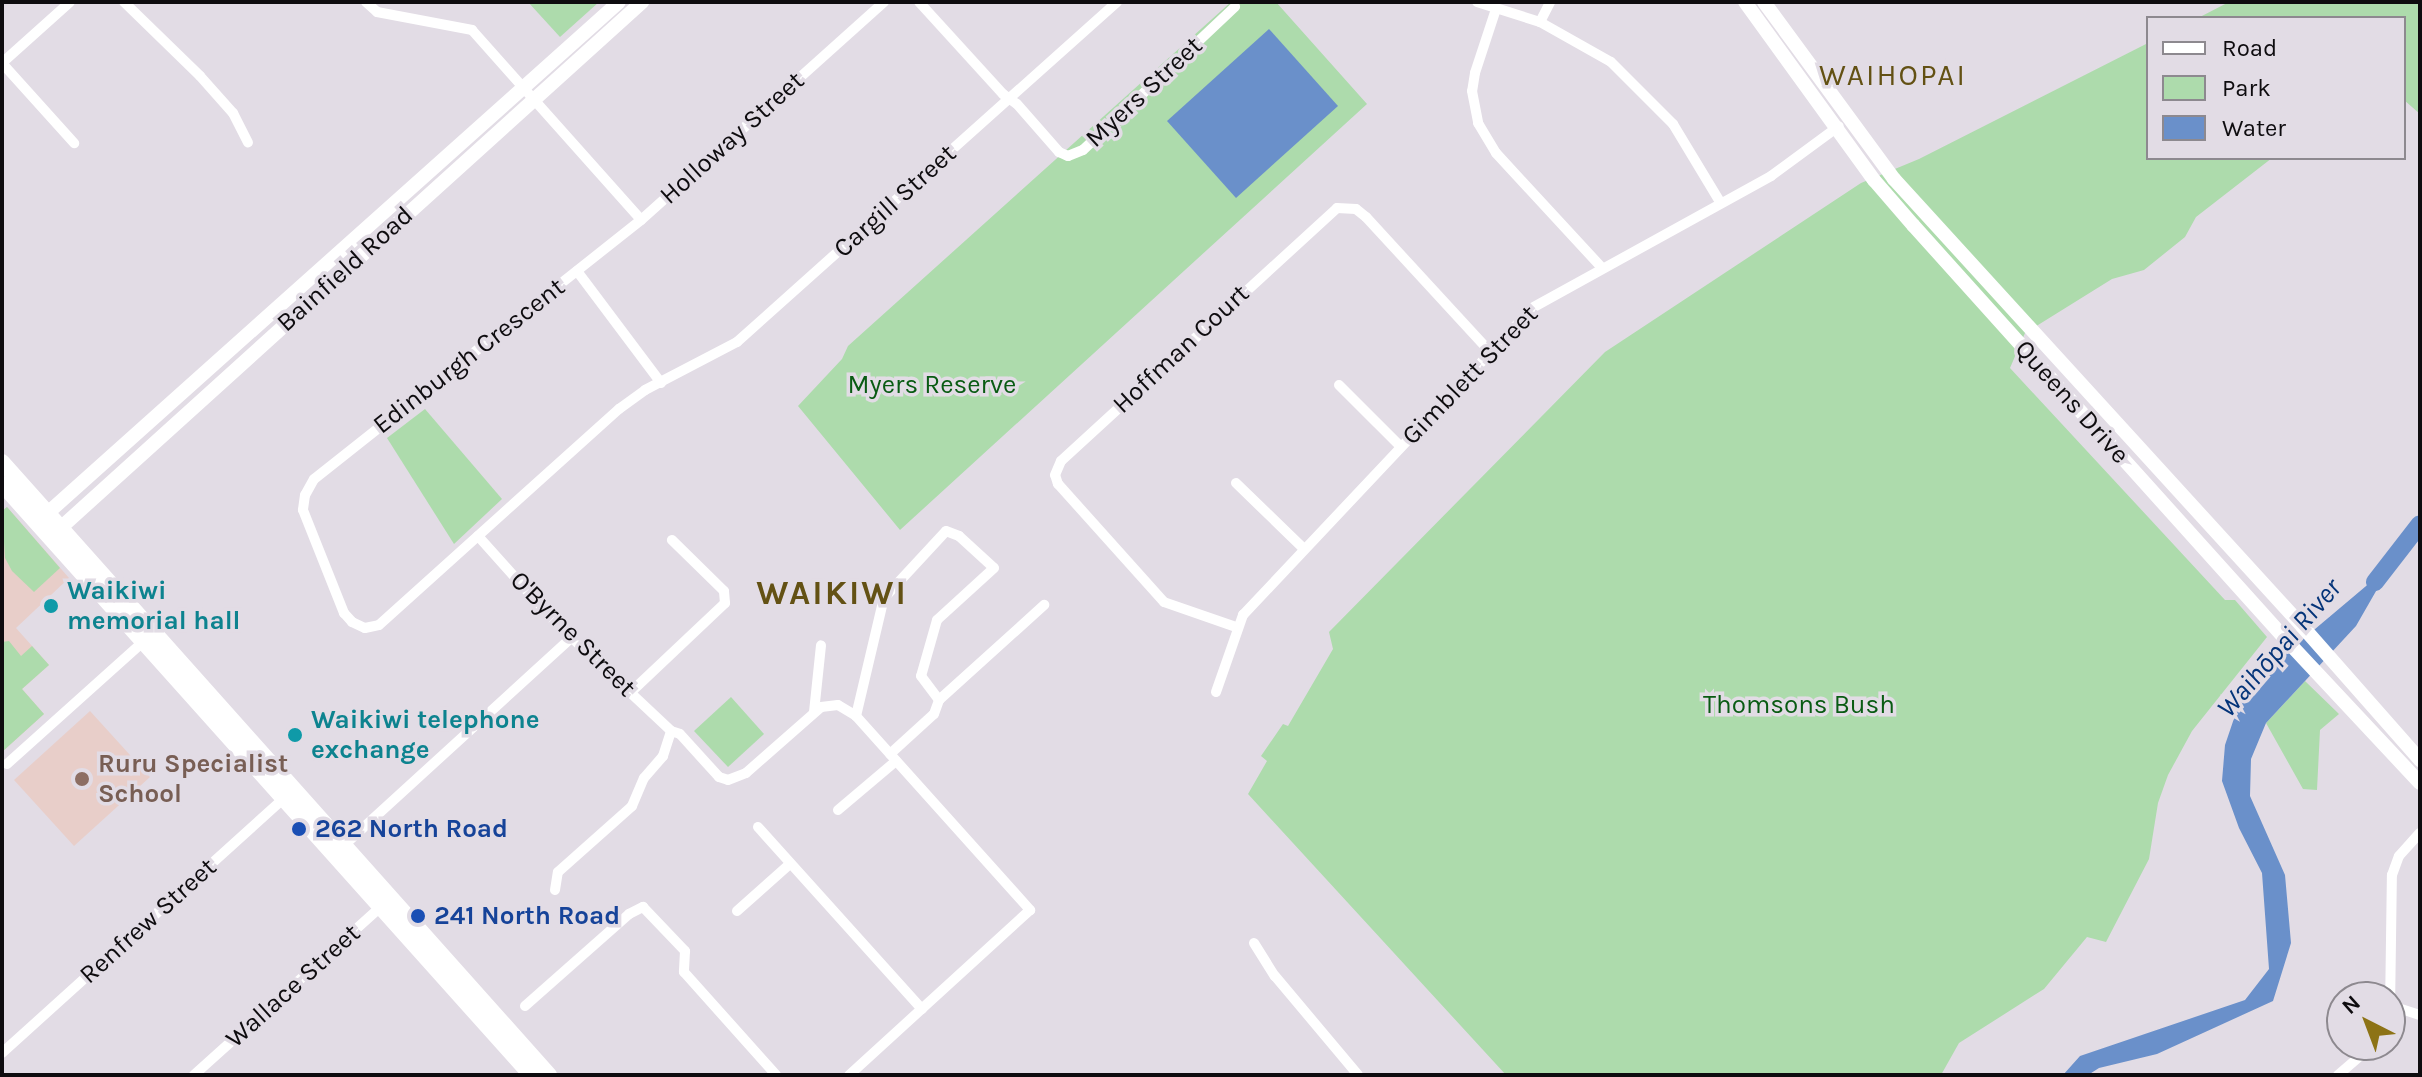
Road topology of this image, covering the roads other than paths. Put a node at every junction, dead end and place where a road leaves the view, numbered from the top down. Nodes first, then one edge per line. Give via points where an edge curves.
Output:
1 (70, 2) edge
2 (124, 2) edge
3 (366, 2) edge
4 (619, 2) edge
5 (642, 2) edge
6 (884, 2) edge
7 (919, 2) edge
8 (1117, 2) edge
9 (1477, 2) edge
10 (1550, 2) edge
11 (1745, 2) edge
12 (1764, 2) edge
13 (1235, 7) dead end
14 (1496, 9) junction
15 (1540, 22) junction
16 (2, 63) edge
17 (525, 86) junction
18 (1011, 99) junction
19 (532, 100) junction
20 (1849, 119) junction
21 (1836, 128) junction
22 (248, 142) dead end
23 (74, 143) dead end
24 (1720, 202) junction
25 (403, 206) junction
26 (641, 220) junction
27 (1602, 268) junction
28 (577, 271) junction
29 (1490, 352) junction
30 (210, 381) junction
31 (661, 383) junction
32 (1339, 385) dead end
33 (1400, 446) junction
34 (2, 462) edge
35 (2151, 464) junction
36 (95, 473) junction
37 (2138, 476) junction
38 (1236, 483) dead end
39 (7, 486) edge
40 (107, 487) junction
41 (42, 518) junction
42 (55, 533) junction
43 (478, 536) junction
44 (672, 540) dead end
45 (1304, 549) junction
46 (1044, 605) dead end
47 (1236, 627) junction
48 (148, 636) junction
49 (572, 637) junction
50 (821, 645) dead end
51 (632, 691) junction
52 (1216, 692) dead end
53 (939, 700) junction
54 (814, 712) junction
55 (856, 716) junction
56 (671, 731) junction
57 (893, 757) junction
58 (2420, 760) edge
59 (7, 764) dead end
60 (2420, 783) edge
61 (289, 794) junction
62 (838, 810) dead end
63 (758, 827) dead end
64 (2420, 833) edge
65 (339, 850) junction
66 (790, 864) junction
67 (555, 890) dead end
68 (386, 902) junction
69 (737, 911) dead end
70 (1254, 943) dead end
71 (2391, 981) edge
72 (525, 1006) dead end
73 (922, 1009) junction
74 (2, 1053) edge
75 (2354, 1061) edge
76 (194, 1075) edge
77 (531, 1075) edge
78 (549, 1075) edge
79 (776, 1075) edge
80 (849, 1075) edge
81 (1358, 1075) edge
82 (2338, 1075) edge

1 - 16 street
2 - 22 street via 233,113
3 - 17 street via 377,12 472,30
4 - 17 main road, Bainfield Road
5 - 19 main road, Bainfield Road
6 - 26 street, Holloway Street
7 - 18 street, Myers Street
8 - 18 street, Cargill Street
9 - 14 street
10 - 15 street
11 - 21 main road, Queens Drive
12 - 20 main road, Queens Drive
13 - 18 street, Myers Street via 1075,155 1059,152
14 - 15 street
14 - 27 street via 1472,91 1478,123 1496,153
15 - 24 street via 1589,47 1625,74 1673,124
16 - 23 street
17 - 19 street
17 - 25 main road, Bainfield Road
18 - 31 street, Cargill Street via 737,342
19 - 25 main road, Bainfield Road
19 - 26 street
20 - 21 street, Gimblett Street
20 - 35 main road, Queens Drive via 1894,179
21 - 24 street, Gimblett Street via 1771,176
21 - 37 main road, Queens Drive via 1913,225
24 - 27 street, Gimblett Street
25 - 30 main road, Bainfield Road
26 - 28 street, Holloway Street
27 - 29 street, Gimblett Street via 1538,303
28 - 31 street, Edinburgh Crescent
28 - 43 street, Edinburgh Crescent via 314,479 302,503 344,613 365,628 389,617
29 - 33 street, Gimblett Street
29 - 47 street, Hoffman Court via 1366,217 1356,209 1337,208 1061,461 1055,475 1062,489 1164,602
30 - 36 main road, Bainfield Road
30 - 40 main road, Bainfield Road
31 - 43 street, Edinburgh Crescent via 619,409
32 - 33 street
33 - 45 street, Gimblett Street
34 - 39 main road
35 - 37 main road
35 - 58 main road, Queens Drive
36 - 40 main road
36 - 41 main road, Bainfield Road
37 - 60 main road, Queens Drive
38 - 45 street
39 - 41 main road
40 - 42 main road, Bainfield Road
41 - 42 main road
42 - 48 main road
43 - 49 street, O'Byrne Street
44 - 51 street via 724,591 725,603
45 - 47 street, Gimblett Street
46 - 53 street
47 - 52 street, Gimblett Street
48 - 59 street
48 - 61 main road
49 - 51 street, O'Byrne Street
49 - 65 street
50 - 54 street
51 - 56 street, O'Byrne Street
53 - 55 street via 921,676 937,620 994,568 946,531 884,598
53 - 57 street via 934,714
54 - 55 street via 838,705
54 - 56 street, O'Byrne Street via 746,773 728,780
55 - 57 street
56 - 67 street via 663,756 644,778 632,806 558,872
57 - 62 street
57 - 73 street via 1030,910
61 - 65 main road
61 - 74 street, Renfrew Street
63 - 66 street
64 - 71 street via 2399,856 2392,875
65 - 68 main road
66 - 69 street
66 - 73 street
68 - 76 street, Wallace Street
68 - 77 main road
68 - 78 main road
70 - 81 street
72 - 79 street via 643,907 685,951 684,972
73 - 80 street
75 - 82 street

